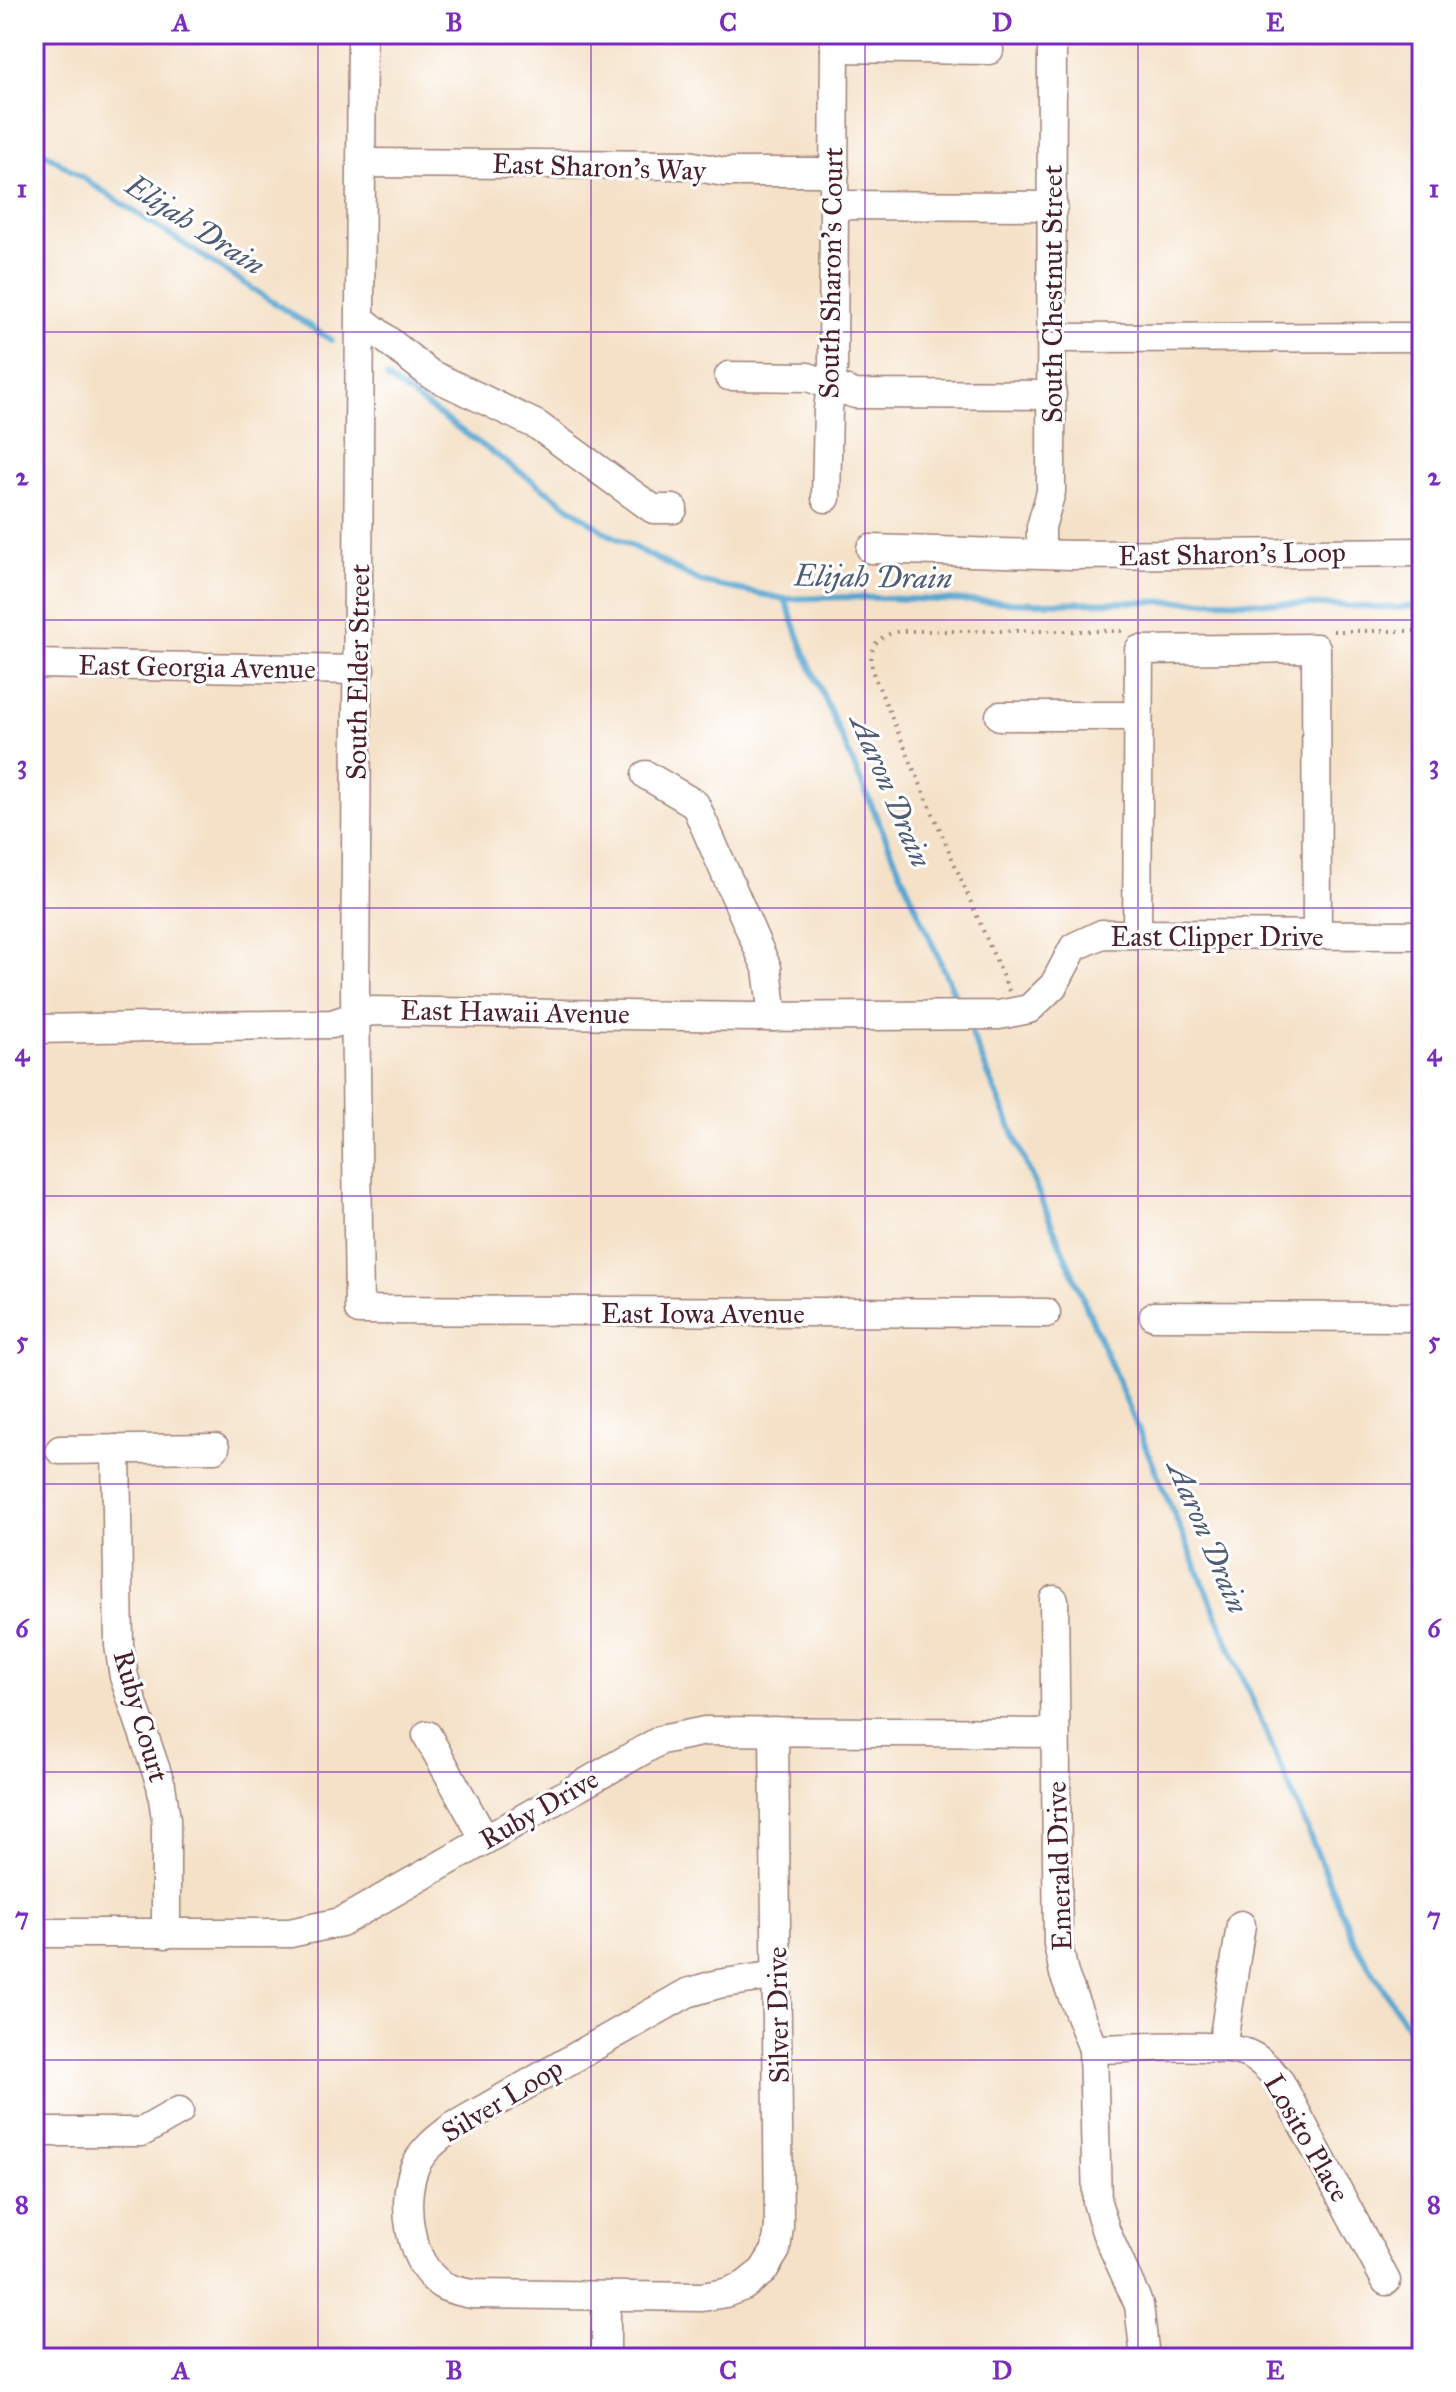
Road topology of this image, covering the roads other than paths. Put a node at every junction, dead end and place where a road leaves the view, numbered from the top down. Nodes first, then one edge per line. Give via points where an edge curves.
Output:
1 (362, 34) edge
2 (1052, 34) edge
3 (835, 41) edge
4 (989, 50) dead end
5 (363, 163) junction
6 (835, 172) junction
7 (834, 205) junction
8 (1053, 206) junction
9 (362, 320) junction
10 (1422, 337) edge
11 (1053, 338) junction
12 (729, 376) dead end
13 (831, 385) junction
14 (1052, 395) junction
15 (826, 498) dead end
16 (673, 509) dead end
17 (871, 549) dead end
18 (1041, 552) junction
19 (1422, 552) edge
20 (34, 664) edge
21 (360, 670) junction
22 (1000, 716) dead end
23 (1138, 716) junction
24 (646, 775) dead end
25 (1137, 934) junction
26 (1317, 935) junction
27 (1422, 935) edge
28 (999, 1015) joint
29 (356, 1016) junction
30 (773, 1017) junction
31 (34, 1029) edge
32 (359, 1310) joint
33 (1046, 1313) dead end
34 (1154, 1316) dead end
35 (1422, 1317) edge
36 (215, 1448) dead end
37 (116, 1449) junction
38 (60, 1450) dead end
39 (1054, 1600) dead end
40 (774, 1731) junction
41 (1055, 1733) junction
42 (427, 1735) dead end
43 (485, 1840) junction
44 (1241, 1925) dead end
45 (34, 1933) edge
46 (166, 1934) junction
47 (778, 1975) junction
48 (1093, 2049) junction
49 (1222, 2049) junction
50 (179, 2111) dead end
51 (34, 2132) edge
52 (1386, 2281) dead end
53 (744, 2286) joint
54 (606, 2296) junction
55 (606, 2358) edge
56 (1145, 2358) edge

1 - 5 street, South Elder Street
2 - 8 street, South Chestnut Street
3 - 4 street, South Sharon's Court
3 - 6 street, South Sharon's Court
5 - 6 street, East Sharon's Way via 688,165 724,172
5 - 9 street, South Elder Street
6 - 7 street, South Sharon's Court
7 - 8 street
7 - 13 street, South Sharon's Court
8 - 11 street, South Chestnut Street
9 - 16 street via 430,374 537,425 653,509
9 - 21 street, South Elder Street
10 - 11 street
11 - 14 street, South Chestnut Street
12 - 13 street via 808,377
13 - 14 street via 855,394
13 - 15 street, South Sharon's Court
14 - 18 street, South Chestnut Street via 1051,492 1041,527
17 - 18 street, East Sharon's Loop
18 - 19 street, East Sharon's Loop
20 - 21 street, East Georgia Avenue
21 - 29 street, South Elder Street via 355,753
22 - 23 street
23 - 25 street
23 - 26 street via 1139,650 1316,648
24 - 30 street via 695,804 767,968
25 - 26 street, East Clipper Drive
25 - 28 street, East Clipper Drive via 1102,934 1074,947 1054,985 1029,1009
26 - 27 street, East Clipper Drive
28 - 30 street, East Hawaii Avenue
29 - 30 street, East Hawaii Avenue via 371,1011
29 - 31 street, East Hawaii Avenue via 332,1024
29 - 32 street, South Elder Street
32 - 33 street, East Iowa Avenue
34 - 35 street
36 - 37 street
37 - 38 street
37 - 46 street, Ruby Court via 119,1645 124,1677 161,1785
39 - 41 street, Emerald Drive
40 - 41 street, Ruby Drive
40 - 43 street, Ruby Drive via 705,1731 661,1740
40 - 47 street, Silver Drive
41 - 48 street, Emerald Drive via 1058,1944
42 - 43 street
43 - 46 street, Ruby Drive via 341,1922 290,1933
44 - 49 street
45 - 46 street, Ruby Drive
47 - 53 street, Silver Drive via 779,2226 776,2250 763,2271
47 - 54 street, Silver Loop via 687,1993 451,2128 428,2145 414,2169 409,2192 413,2244 424,2268 443,2285 472,2294
48 - 49 street, Losito Place
48 - 56 street, Emerald Drive via 1097,2202 1139,2305
49 - 52 street, Losito Place via 1265,2064 1280,2082
50 - 51 street via 142,2132
53 - 54 street, Silver Loop via 702,2297
54 - 55 street

